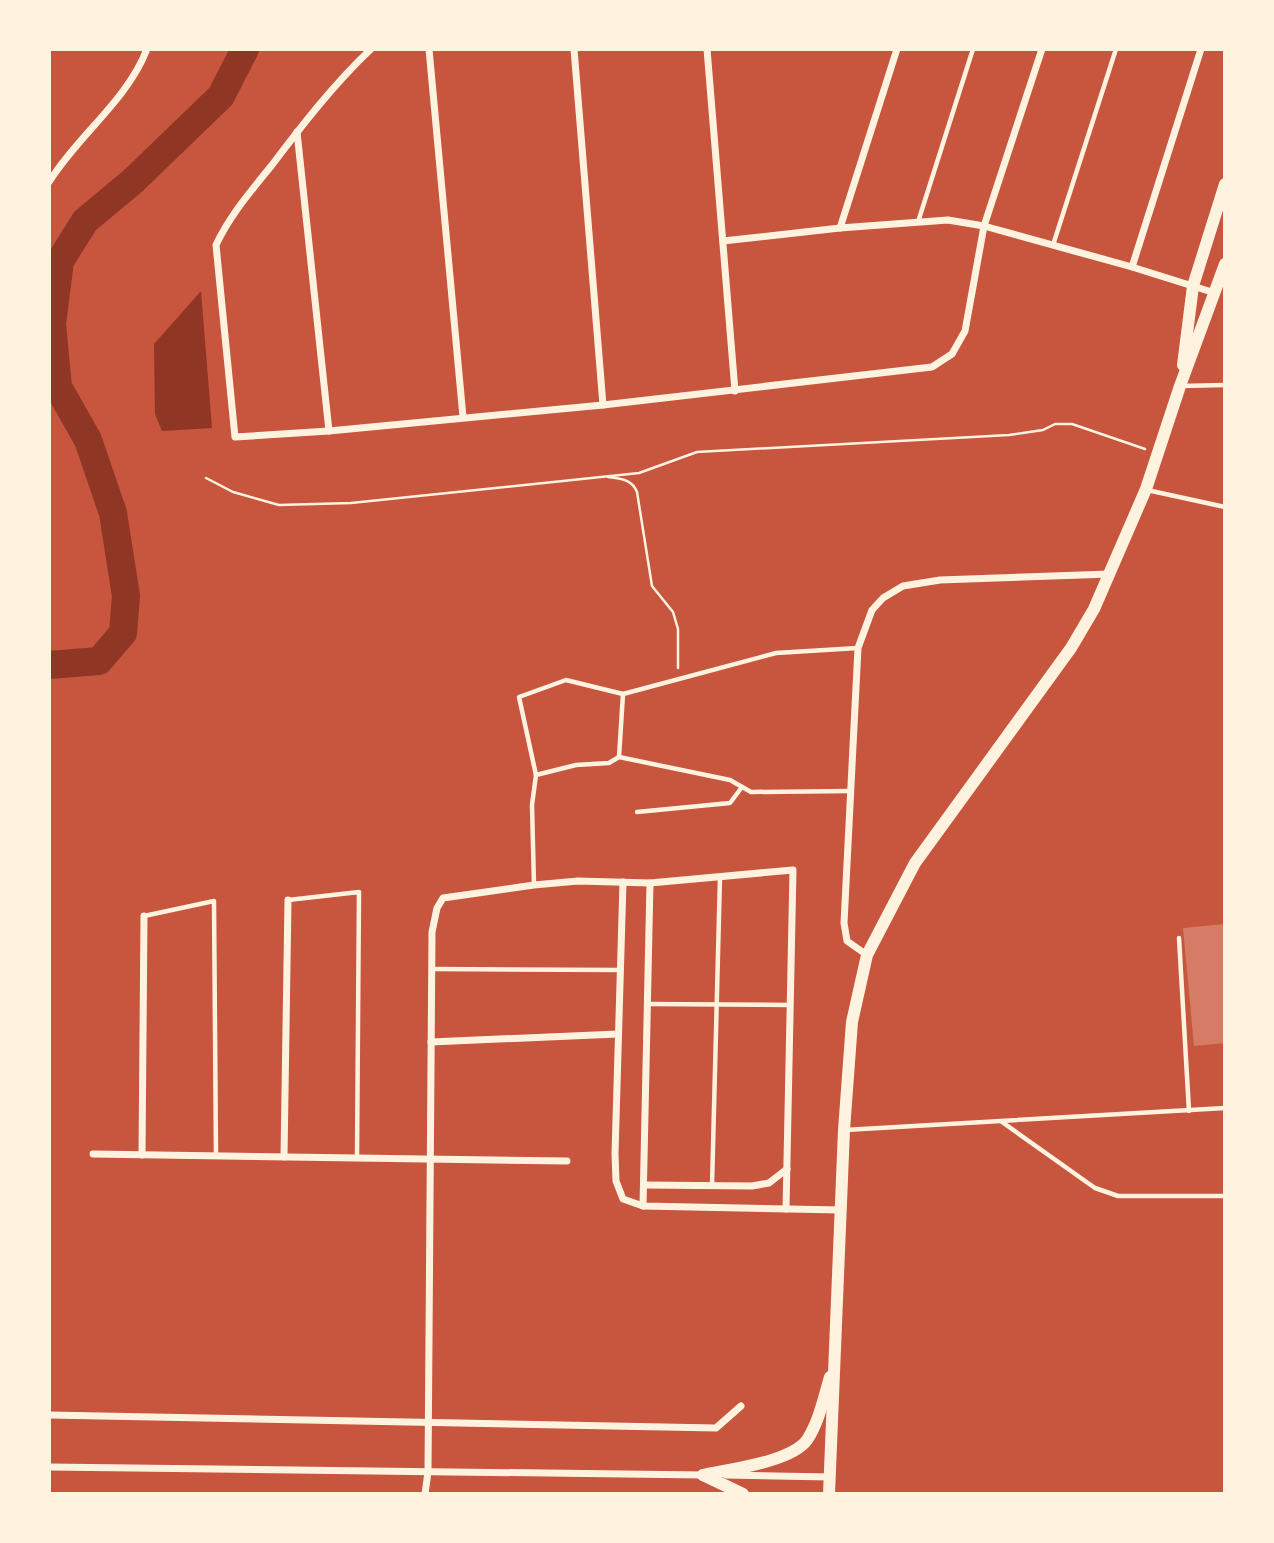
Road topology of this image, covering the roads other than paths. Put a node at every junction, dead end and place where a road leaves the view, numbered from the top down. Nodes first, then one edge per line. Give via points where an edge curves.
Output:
1 (147, 49) edge
2 (371, 49) edge
3 (429, 49) edge
4 (574, 49) edge
5 (707, 49) edge
6 (897, 49) edge
7 (973, 49) edge
8 (1042, 49) edge
9 (1116, 49) edge
10 (1201, 49) edge
11 (297, 131) junction
12 (49, 183) edge
13 (1225, 184) edge
14 (918, 223) junction
15 (984, 226) junction
16 (840, 228) junction
17 (723, 241) junction
18 (1053, 245) junction
19 (1225, 264) edge
20 (1132, 267) junction
21 (1193, 286) junction
22 (1216, 294) junction
23 (1225, 385) edge
24 (1180, 386) junction
25 (734, 391) junction
26 (603, 405) junction
27 (463, 417) junction
28 (330, 431) junction
29 (1146, 489) junction
30 (1225, 507) edge
31 (1111, 574) junction
32 (858, 648) junction
33 (624, 694) junction
34 (619, 757) junction
35 (536, 775) junction
36 (742, 787) junction
37 (850, 792) junction
38 (638, 813) dead end
39 (720, 877) junction
40 (623, 883) junction
41 (650, 883) junction
42 (534, 885) junction
43 (288, 900) joint
44 (144, 916) joint
45 (1179, 938) dead end
46 (867, 955) junction
47 (431, 969) junction
48 (620, 970) junction
49 (648, 1004) junction
50 (717, 1005) junction
51 (790, 1005) junction
52 (618, 1034) junction
53 (431, 1042) junction
54 (1225, 1108) edge
55 (1189, 1111) junction
56 (1001, 1122) junction
57 (844, 1130) junction
58 (93, 1154) dead end
59 (142, 1155) junction
60 (216, 1156) junction
61 (284, 1157) junction
62 (357, 1158) junction
63 (430, 1158) junction
64 (567, 1161) dead end
65 (787, 1168) junction
66 (644, 1185) junction
67 (712, 1186) junction
68 (1225, 1196) edge
69 (643, 1206) junction
70 (786, 1209) junction
71 (842, 1210) junction
72 (835, 1360) junction
73 (741, 1406) dead end
74 (49, 1415) edge
75 (428, 1423) junction
76 (49, 1467) edge
77 (428, 1472) junction
78 (703, 1475) junction
79 (830, 1477) junction
80 (425, 1494) edge
81 (743, 1494) edge
82 (829, 1494) edge

1 - 12 street via 139,72
2 - 11 street
3 - 27 street
4 - 26 street
5 - 17 street
6 - 16 street
7 - 14 lane
8 - 15 street
9 - 18 lane
10 - 20 street
11 - 28 street
11 - 28 street via 226,223 216,245 235,437
13 - 21 main road
14 - 15 street via 948,220
14 - 16 street
15 - 18 street
15 - 25 street via 965,331 952,354 932,366
16 - 17 street
17 - 25 street
18 - 20 street
19 - 22 main road
20 - 21 street
21 - 22 street
21 - 24 main road
22 - 24 main road
23 - 24 lane
24 - 29 main road
25 - 26 street
26 - 27 street
27 - 28 street
29 - 30 lane
29 - 31 main road
31 - 32 street via 940,580 903,586 883,597 873,610
31 - 46 main road via 1071,648 915,863
32 - 33 lane via 776,653
32 - 37 street
33 - 34 lane
33 - 35 lane via 566,680 519,697
34 - 35 lane via 610,763
34 - 36 lane via 730,780
35 - 42 lane
36 - 37 lane via 751,792
36 - 38 lane via 730,803
37 - 46 street via 844,923 847,942
39 - 41 street
39 - 50 lane
39 - 51 street via 793,870
40 - 41 street
40 - 42 street
40 - 48 street
41 - 49 street
42 - 47 street via 443,898 436,908
43 - 61 street
43 - 62 lane via 359,892
44 - 59 street
44 - 60 lane via 214,901
45 - 55 lane
46 - 57 main road via 852,1022
47 - 48 lane
47 - 53 street
48 - 52 street
49 - 50 lane
49 - 66 street
50 - 51 lane
50 - 67 lane
51 - 65 street
52 - 53 street
52 - 69 street via 615,1181 623,1199
53 - 63 street
54 - 55 lane
55 - 56 lane
56 - 57 lane
56 - 68 lane via 1094,1188 1118,1196
57 - 71 main road
58 - 59 street
59 - 60 street
60 - 61 street
61 - 62 street
62 - 63 street
63 - 64 street
63 - 75 street
65 - 67 street via 769,1184
65 - 70 street
66 - 67 street
66 - 69 street
69 - 70 street
70 - 71 street
71 - 72 main road
72 - 78 main road via 806,1441 790,1453 764,1462
72 - 79 main road
73 - 75 street via 716,1427
74 - 75 street
75 - 77 street
76 - 77 street
77 - 78 street
77 - 80 street
78 - 79 street
78 - 81 main road
79 - 82 main road

